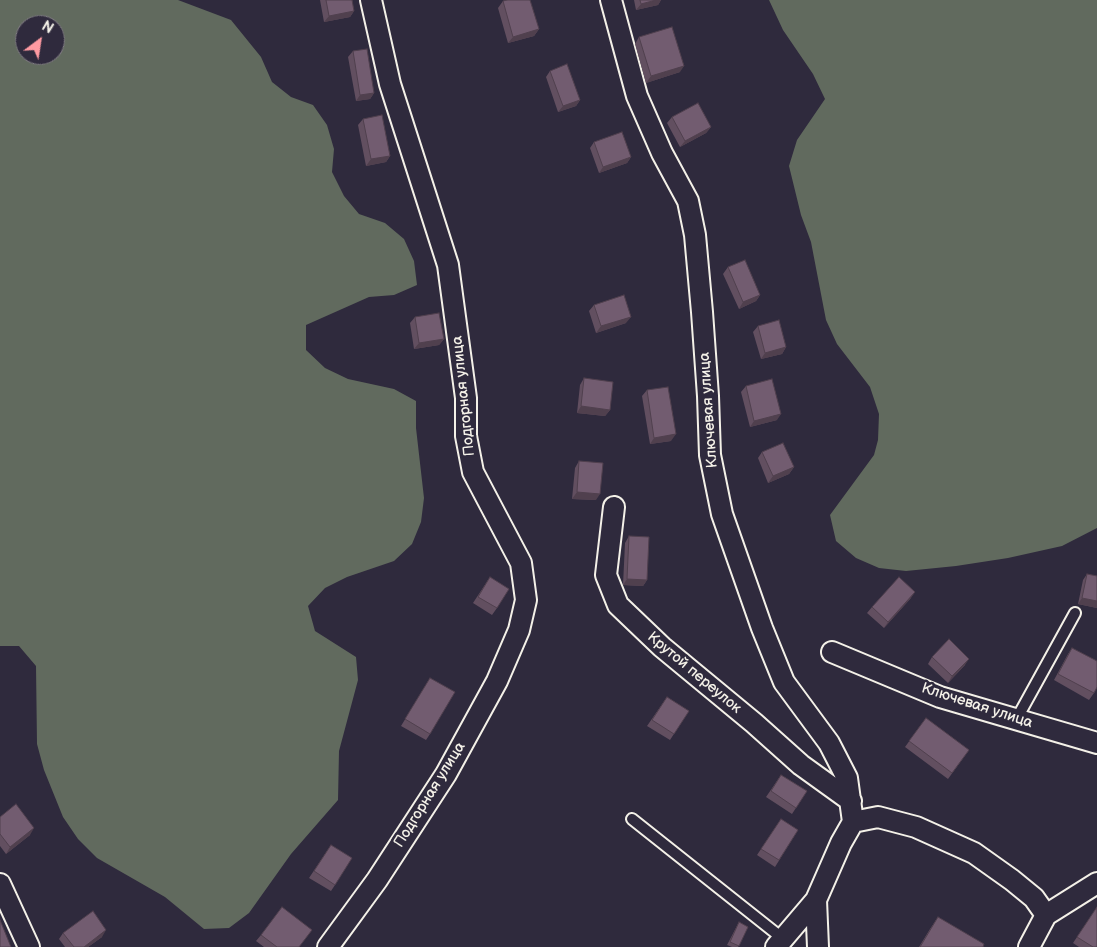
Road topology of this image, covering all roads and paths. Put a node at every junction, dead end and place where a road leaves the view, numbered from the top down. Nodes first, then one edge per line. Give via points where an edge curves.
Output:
1 (371, 0) edge
2 (611, 0) edge
3 (614, 507) dead end
4 (1075, 612) dead end
5 (832, 652) dead end
6 (1016, 720) junction
7 (1097, 743) edge
8 (850, 801) junction
9 (632, 819) dead end
10 (853, 822) junction
11 (1097, 883) edge
12 (0, 884) edge
13 (816, 900) junction
14 (1046, 915) junction
15 (779, 943) edge
16 (29, 947) edge
17 (328, 947) edge
18 (818, 947) edge
19 (1029, 947) edge

1 - 17 street, Подгорная улица via 390,84 448,266 466,398 466,436 473,472 521,563 526,600 519,630 496,681 446,774 377,880
2 - 8 street, Ключевая улица via 638,96 662,153 688,201 695,235 702,312 710,456 722,514 784,682 830,744 848,778
3 - 8 street, Крутой переулок via 606,575 618,605 662,647 801,765
4 - 6 lane
5 - 6 street, Ключевая улица via 940,697
6 - 7 street, Ключевая улица
8 - 10 street, Ключевая улица
9 - 15 lane
10 - 13 street
10 - 14 street via 878,818 897,822 974,853 1034,898
11 - 14 street
12 - 16 street
13 - 15 street
13 - 18 street
14 - 19 street

